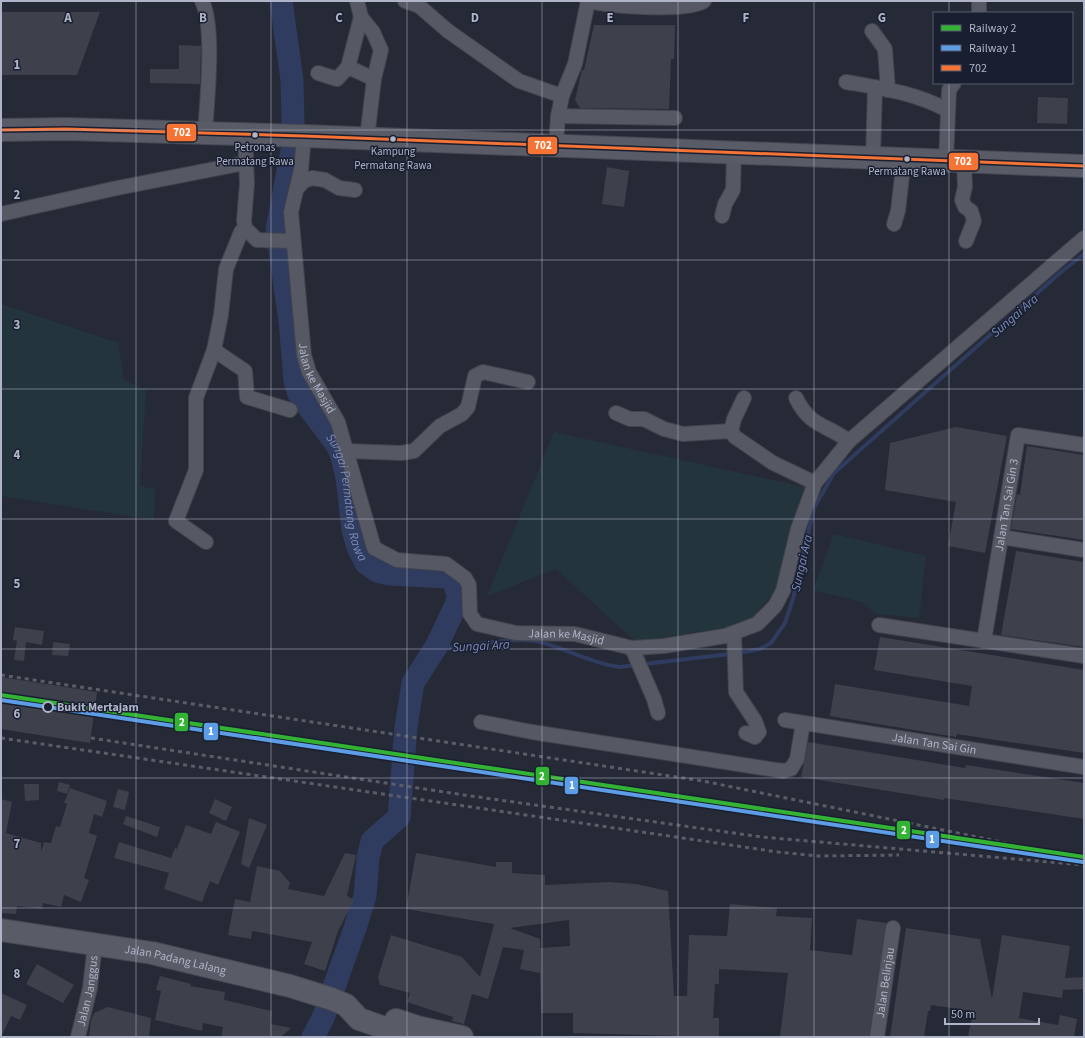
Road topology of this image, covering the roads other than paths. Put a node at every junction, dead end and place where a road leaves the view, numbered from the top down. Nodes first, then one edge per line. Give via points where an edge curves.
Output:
1 (202, 1) edge
2 (358, 1) edge
3 (405, 1) edge
4 (589, 1) edge
5 (704, 1) edge
6 (979, 1) edge
7 (979, 12) edge
8 (361, 17) junction
9 (872, 31) dead end
10 (348, 67) junction
11 (318, 73) dead end
12 (374, 78) junction
13 (846, 82) dead end
14 (953, 84) edge
15 (881, 89) junction
16 (562, 96) junction
17 (947, 110) junction
18 (558, 116) junction
19 (675, 118) dead end
20 (1, 130) edge
21 (205, 132) junction
22 (245, 134) junction
23 (296, 136) junction
24 (367, 138) junction
25 (556, 145) junction
26 (734, 152) junction
27 (872, 158) junction
28 (904, 159) junction
29 (955, 161) junction
30 (245, 163) junction
31 (1084, 166) edge
32 (298, 187) junction
33 (355, 190) dead end
34 (1, 214) edge
35 (722, 216) dead end
36 (894, 224) dead end
37 (245, 228) junction
38 (1084, 238) edge
39 (291, 240) junction
40 (966, 241) dead end
41 (214, 350) junction
42 (528, 382) dead end
43 (744, 398) dead end
44 (796, 398) dead end
45 (290, 410) dead end
46 (616, 413) dead end
47 (731, 432) junction
48 (849, 441) junction
49 (1084, 445) edge
50 (347, 451) junction
51 (815, 483) junction
52 (1001, 537) junction
53 (206, 542) dead end
54 (1084, 550) edge
55 (879, 625) dead end
56 (734, 636) junction
57 (984, 641) junction
58 (633, 652) junction
59 (1084, 656) edge
60 (658, 713) dead end
61 (785, 720) dead end
62 (481, 722) dead end
63 (803, 723) junction
64 (746, 733) dead end
65 (1084, 767) edge
66 (893, 928) dead end
67 (1, 930) edge
68 (95, 944) junction
69 (349, 1009) junction
70 (414, 1032) edge
71 (78, 1037) edge
72 (374, 1037) edge
73 (462, 1037) edge
74 (877, 1037) edge

1 - 21 street via 209,28
2 - 8 street
3 - 16 street via 419,6 448,31 519,81
4 - 5 street via 624,6 689,6
4 - 16 street via 575,64
6 - 7 street
8 - 10 street
8 - 12 street via 373,32 380,50
9 - 15 street via 886,49
10 - 11 street via 337,79
10 - 12 street
12 - 24 street
13 - 15 street
14 - 17 street via 948,90
15 - 17 street via 932,102
15 - 27 street
16 - 18 street
17 - 29 street
18 - 19 street
18 - 25 street
20 - 21 main road
21 - 22 main road
22 - 23 main road
22 - 30 street
23 - 24 main road
23 - 32 street, Jalan ke Masjid
24 - 25 main road
25 - 26 main road
26 - 27 main road
26 - 35 street via 733,190
27 - 28 main road
28 - 29 main road
28 - 36 street
29 - 31 main road
29 - 40 street via 965,187 962,200 965,207 971,211 974,221
30 - 34 street
30 - 37 street
32 - 33 street via 312,178 325,180 339,188
32 - 39 street, Jalan ke Masjid via 291,212
37 - 39 street via 257,240
37 - 41 street via 226,269
38 - 48 street, Jalan ke Masjid
39 - 50 street, Jalan ke Masjid via 304,355 309,372 338,422
41 - 45 street via 245,371 248,397
41 - 53 street via 196,398 196,470 176,521
42 - 50 street via 479,373 475,376 468,407 462,414 440,426 414,451
43 - 47 street
44 - 48 street via 808,417
46 - 47 street via 630,419 644,419 664,429 683,434
47 - 51 street via 773,463
48 - 51 street, Jalan ke Masjid
49 - 52 street, Jalan Tan Sai Gin 3 via 1018,435
50 - 58 street, Jalan ke Masjid via 374,548 397,560 446,564 466,578 469,585 470,614 477,624 516,633 575,634
51 - 56 street, Jalan ke Masjid via 798,529 783,591 775,606 757,624
52 - 54 street
52 - 57 street, Jalan Tan Sai Gin 3
55 - 57 street
56 - 58 street, Jalan ke Masjid
56 - 64 street via 736,692 755,721 759,732 755,737
57 - 59 street
58 - 60 street
61 - 63 street, Jalan Tan Sai Gin
62 - 63 street via 783,771 791,769 796,759
63 - 65 street, Jalan Tan Sai Gin
66 - 74 street, Jalan Belinjau
67 - 68 main road, Jalan Padang Lalang
68 - 69 main road, Jalan Padang Lalang via 152,953 241,974 319,994
68 - 71 street, Jalan Janggus via 90,988
69 - 70 main road, Jalan Padang Lalang via 358,1006
69 - 72 main road
70 - 73 main road, Jalan Padang Lalang

